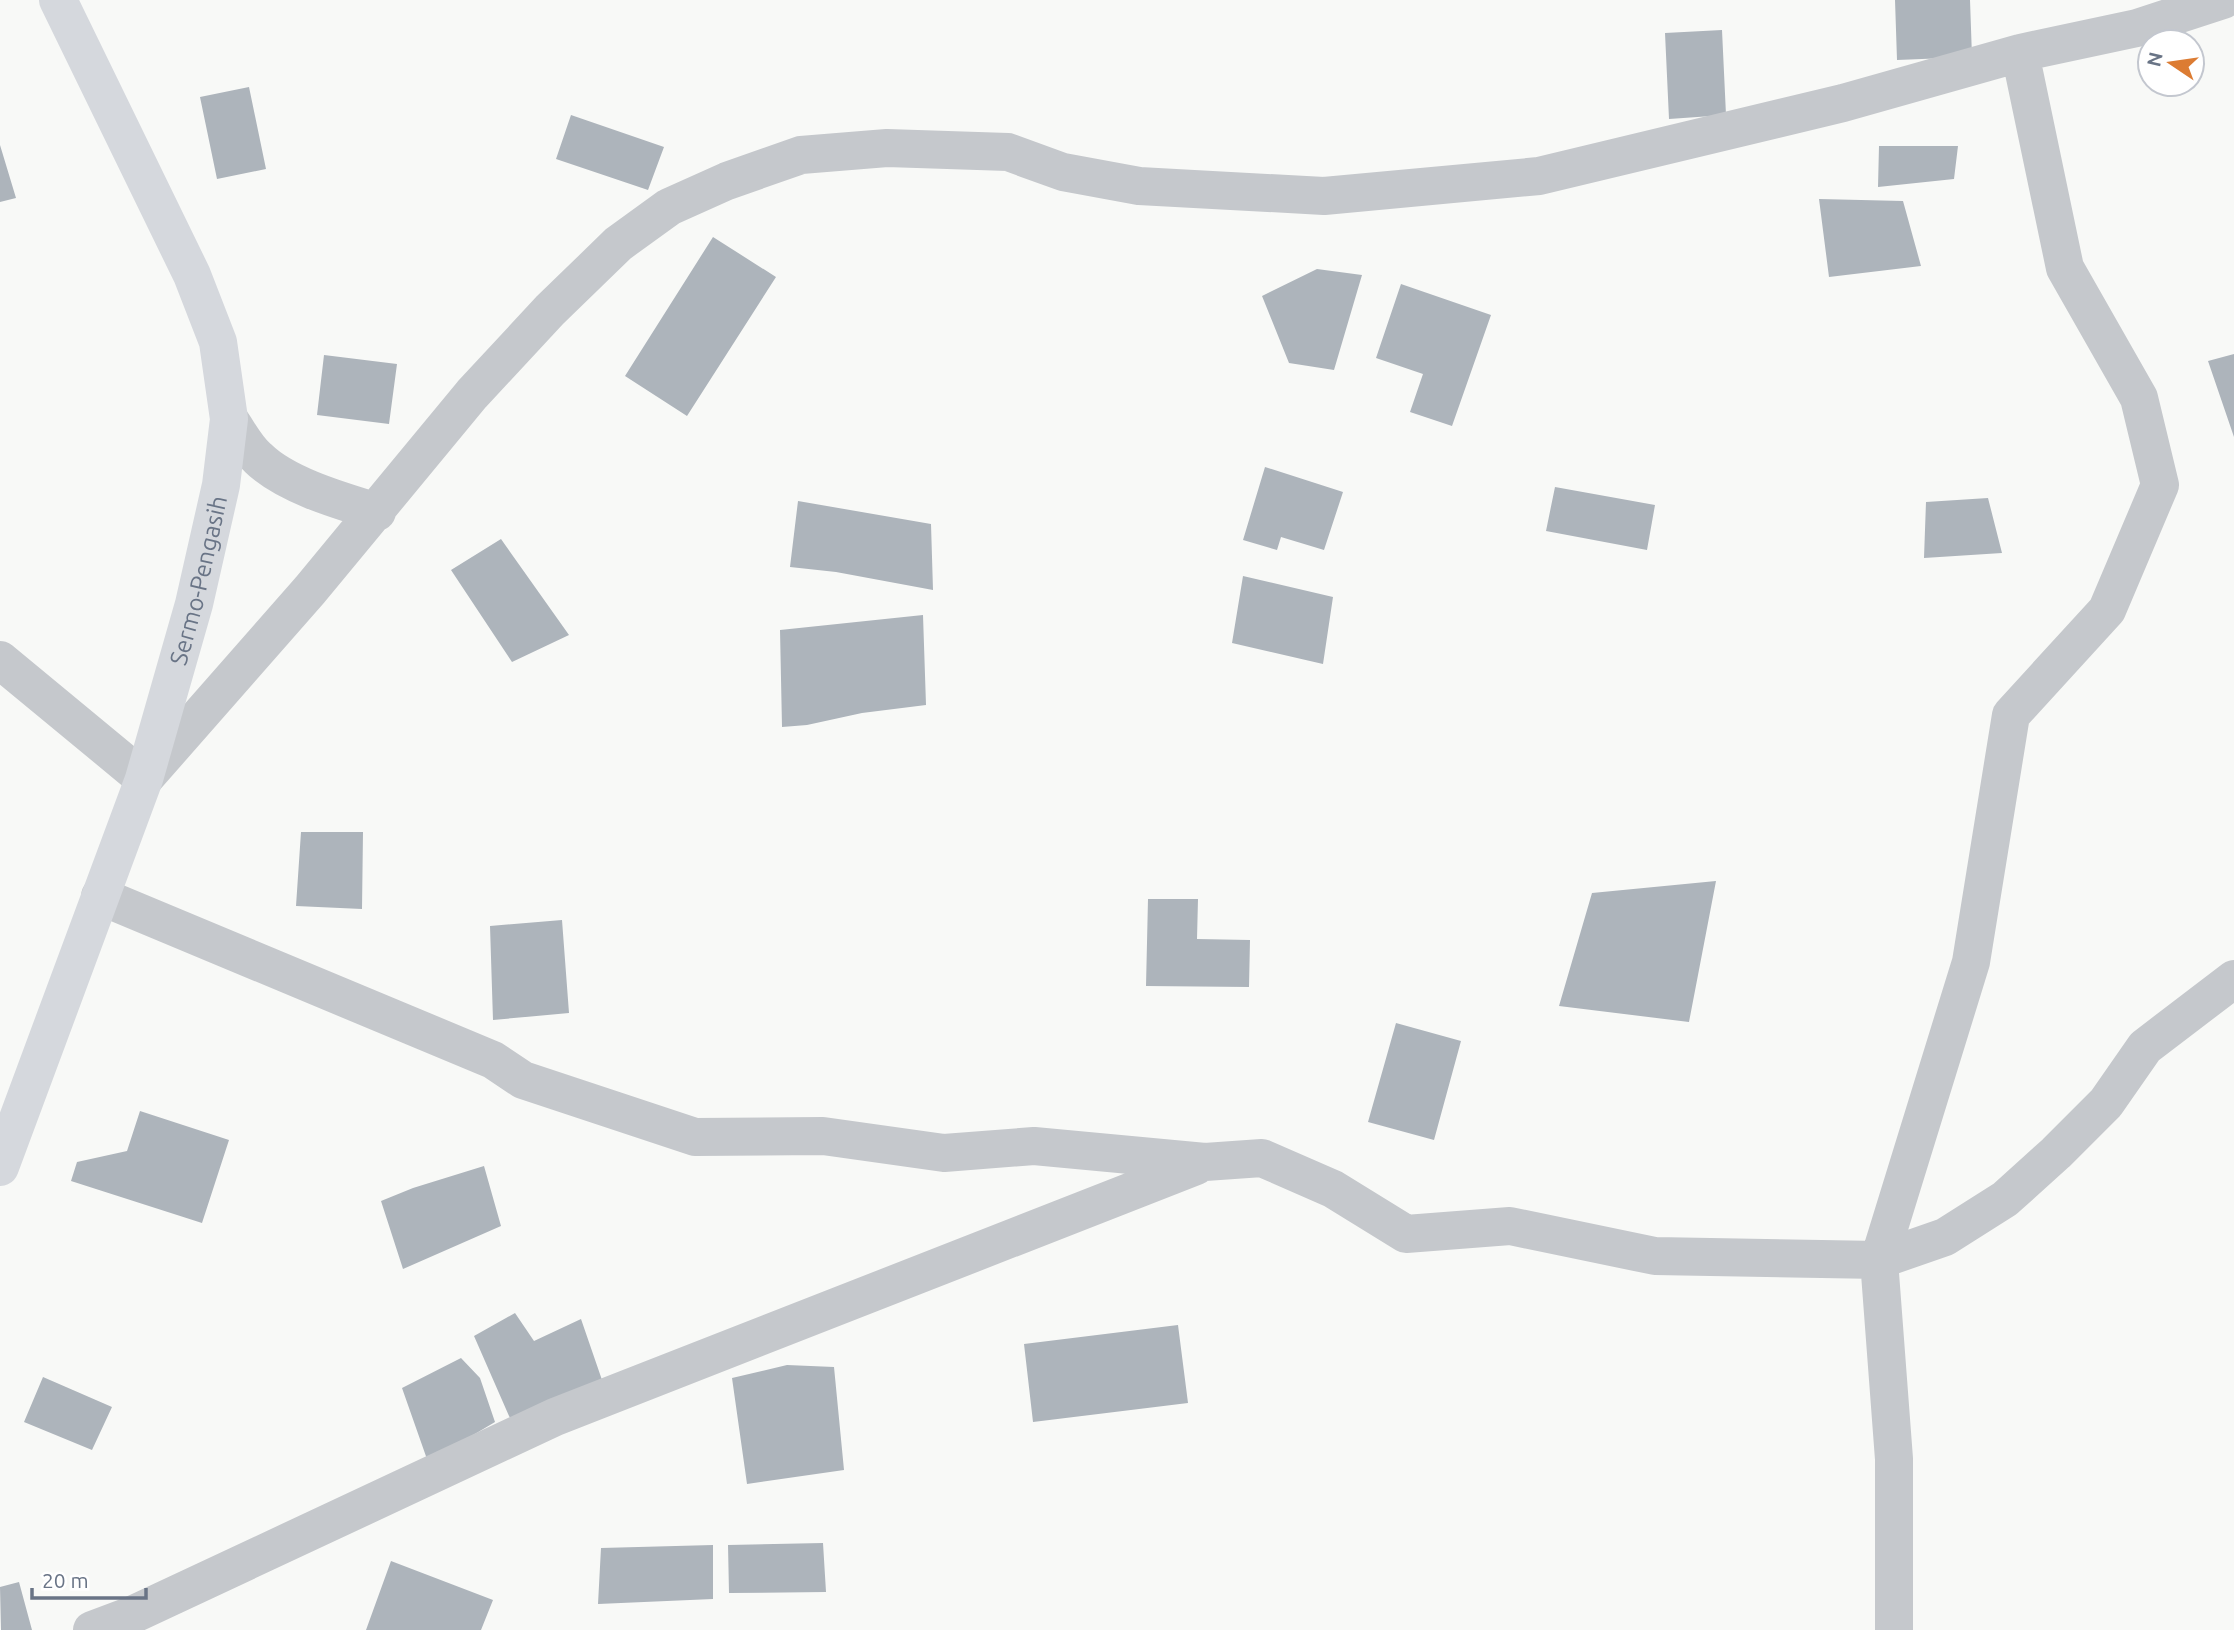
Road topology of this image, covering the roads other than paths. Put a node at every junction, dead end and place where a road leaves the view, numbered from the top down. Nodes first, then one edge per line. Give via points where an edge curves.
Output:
1 (58, 0) edge
2 (2224, 0) edge
3 (2020, 53) junction
4 (229, 419) junction
5 (377, 512) junction
6 (0, 660) edge
7 (144, 779) junction
8 (100, 896) junction
9 (2234, 979) edge
10 (1205, 1162) junction
11 (0, 1167) edge
12 (1879, 1260) junction
13 (92, 1630) edge
14 (1894, 1630) edge

1 - 4 main road, Sermo-Pengasih via 192,275 218,342
2 - 3 street via 2137,28
3 - 5 street via 1843,103 1539,176 1324,196 1139,186 1063,172 1008,152 887,148 801,155 669,207 618,244 472,394
3 - 12 street via 2065,268 2139,398 2160,485 2107,610 2011,715 1971,962
4 - 5 street via 258,459 293,482
4 - 7 main road, Sermo-Pengasih via 221,485 194,604
5 - 7 street
6 - 7 street
7 - 8 main road, Sermo-Pengasih
8 - 10 street via 493,1060 523,1080 695,1137 823,1136 944,1153 1034,1146
8 - 11 main road, Sermo-Pengasih
9 - 12 street via 2146,1047 2106,1102 2005,1199 1945,1237
10 - 12 street via 1262,1158 1333,1189 1406,1234 1510,1226 1655,1256
10 - 13 street via 555,1417
12 - 14 street via 1894,1459

